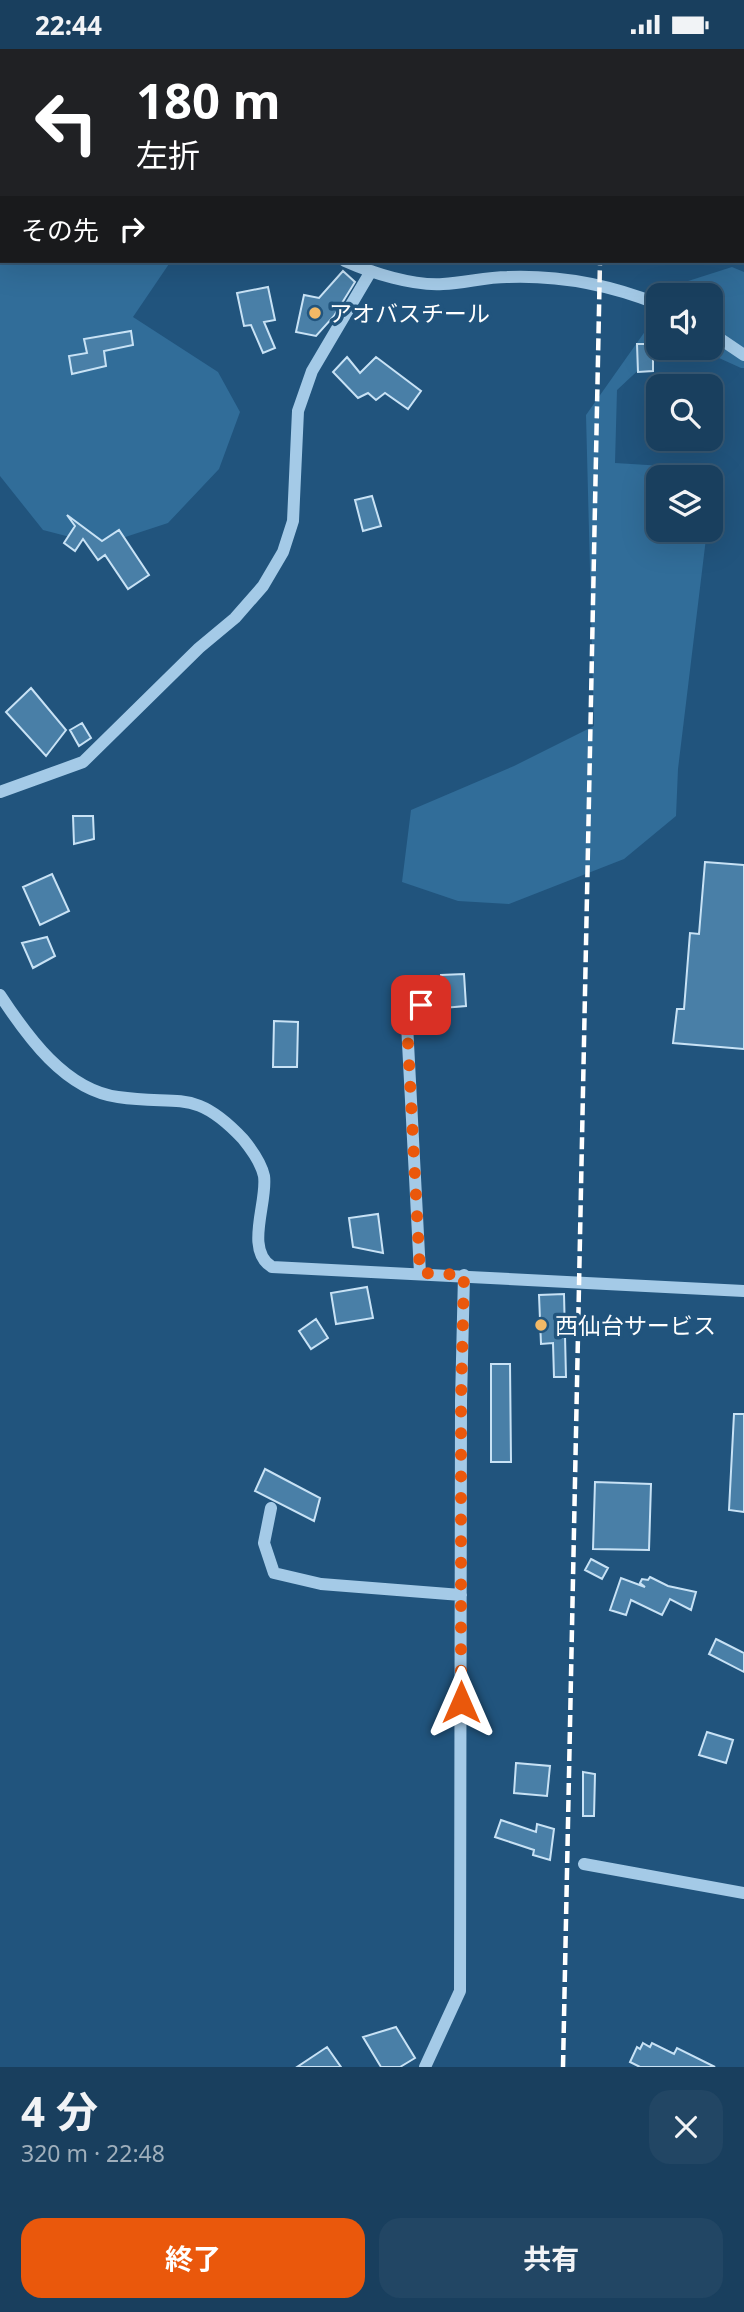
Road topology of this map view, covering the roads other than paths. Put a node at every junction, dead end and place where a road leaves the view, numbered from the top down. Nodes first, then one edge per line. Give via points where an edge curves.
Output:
1 (350, 263) edge
2 (371, 271) junction
3 (646, 300) edge
4 (723, 341) edge
5 (744, 355) edge
6 (0, 792) edge
7 (0, 995) edge
8 (421, 1005) dead end
9 (420, 1273) junction
10 (464, 1275) junction
11 (744, 1291) edge
12 (271, 1508) dead end
13 (461, 1595) junction
14 (584, 1864) dead end
15 (744, 1893) edge
16 (425, 2067) edge

1 - 2 street
2 - 3 street via 440,284 553,277 600,283
2 - 6 street via 312,371 298,411 293,521 283,552 263,586 83,762
4 - 5 street
7 - 9 street via 67,1075 118,1097 198,1103 244,1140 264,1176 259,1241 265,1263 278,1268
8 - 9 street via 407,1024
9 - 10 street
10 - 11 street
10 - 13 street
12 - 13 street via 264,1543 274,1573 321,1584
13 - 16 street via 460,1991
14 - 15 street

